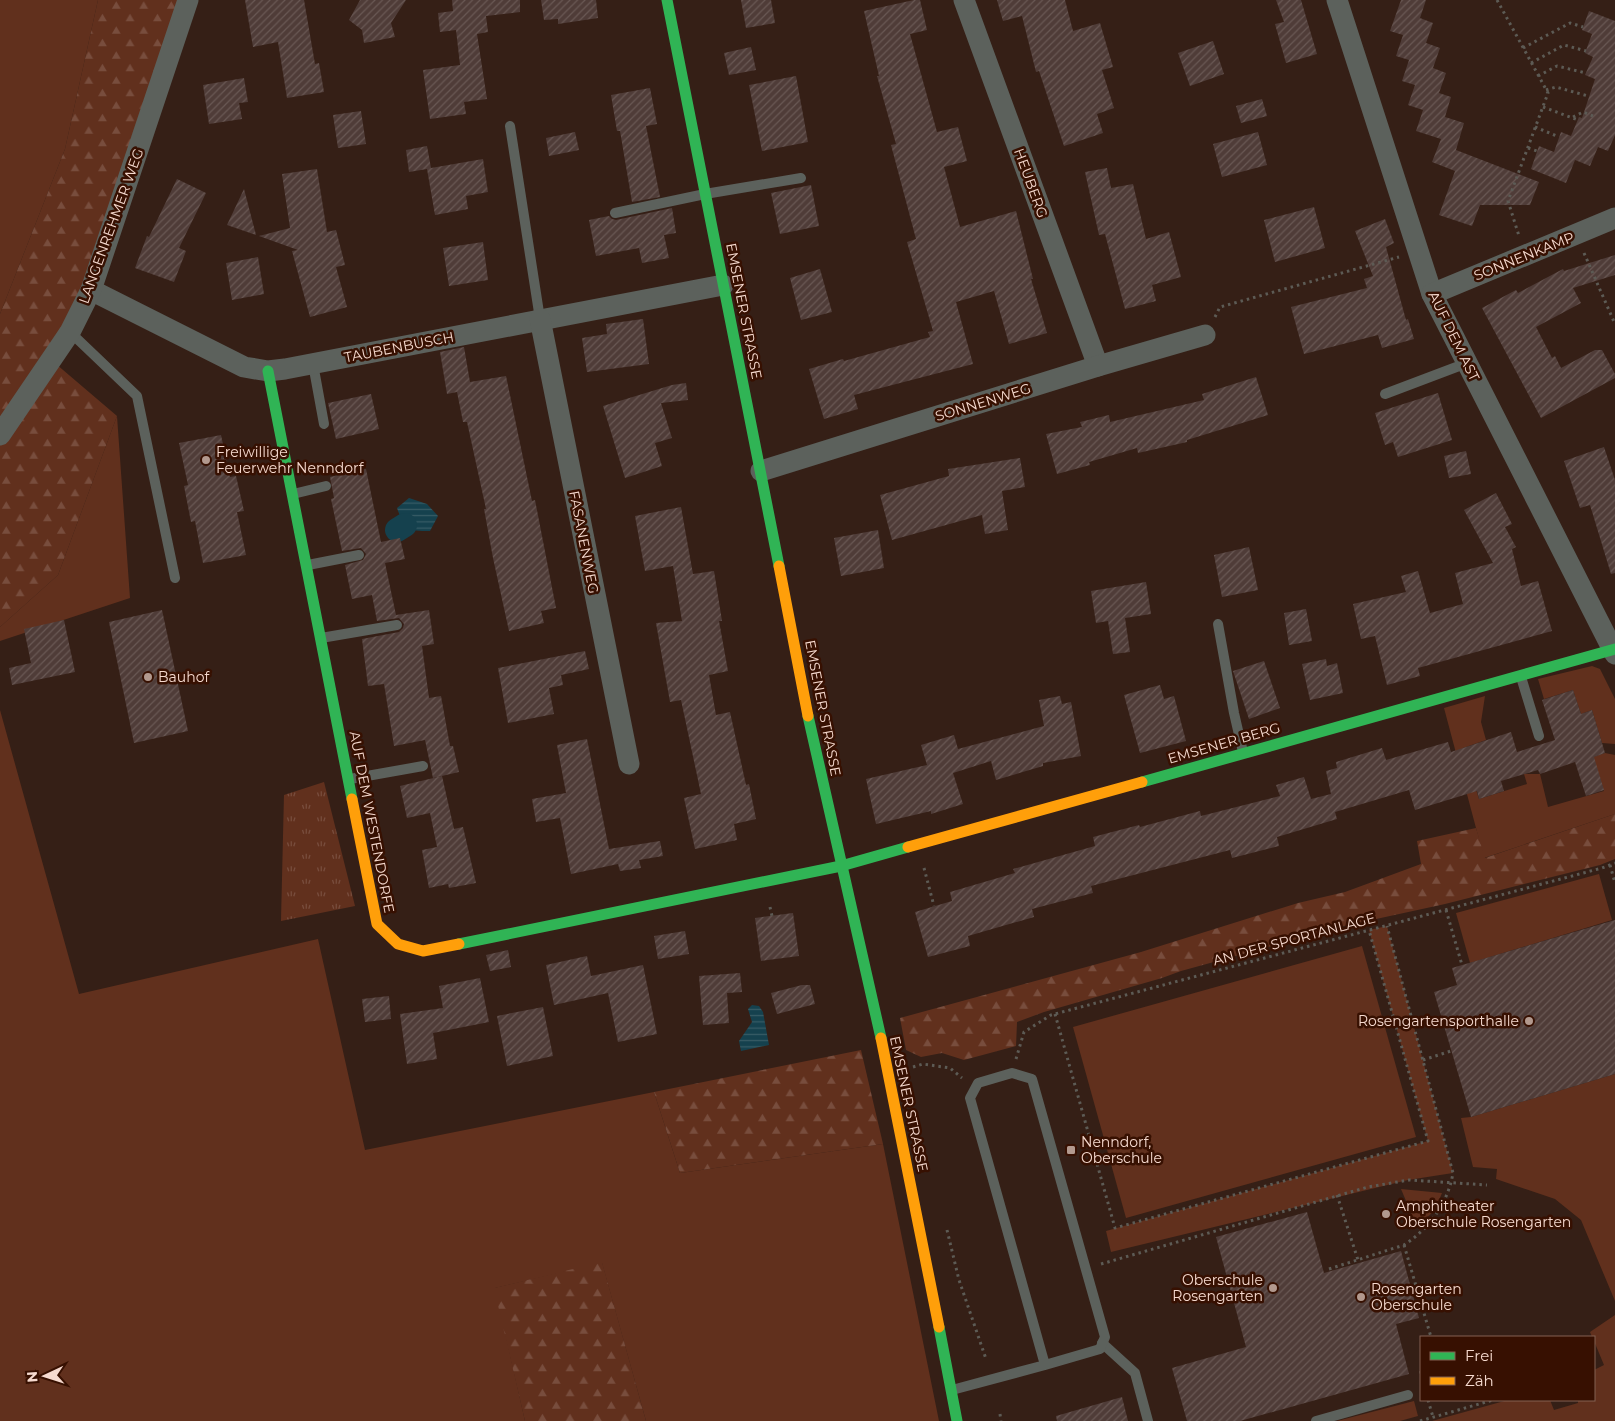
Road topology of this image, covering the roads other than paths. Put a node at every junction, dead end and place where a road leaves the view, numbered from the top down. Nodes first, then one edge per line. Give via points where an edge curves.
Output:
1 (188, 0) edge
2 (667, 0) edge
3 (964, 0) edge
4 (1337, 0) edge
5 (510, 126) dead end
6 (801, 178) dead end
7 (705, 194) junction
8 (615, 213) dead end
9 (1615, 218) edge
10 (723, 285) junction
11 (91, 290) junction
12 (1432, 294) junction
13 (540, 319) junction
14 (70, 332) junction
15 (1205, 335) road end
16 (1467, 363) junction
17 (313, 364) junction
18 (1098, 366) junction
19 (268, 371) junction
20 (1385, 394) dead end
21 (324, 424) dead end
22 (0, 435) edge
23 (761, 471) junction
24 (326, 486) dead end
25 (292, 494) junction
26 (359, 555) dead end
27 (306, 565) junction
28 (175, 578) dead end
29 (1218, 624) dead end
30 (397, 625) dead end
31 (321, 638) junction
32 (1614, 651) edge
33 (1521, 676) junction
34 (1539, 736) dead end
35 (1243, 753) junction
36 (628, 764) dead end
37 (423, 766) dead end
38 (348, 779) junction
39 (841, 866) junction
40 (1102, 1344) junction
41 (1045, 1365) junction
42 (951, 1390) junction
43 (1408, 1395) dead end
44 (957, 1421) edge
45 (1148, 1421) edge
46 (1316, 1421) edge

1 - 11 street, LANGENREHMER WEG
2 - 7 street, EMSENER STRASSE
3 - 18 street, HEUBERG
4 - 12 street, AUF DEM AST
5 - 13 lane
6 - 7 lane
7 - 8 lane
7 - 10 street, EMSENER STRASSE
9 - 12 street, SONNENKAMP
10 - 13 street, TAUBENBUSCH
10 - 23 street, EMSENER STRASSE
11 - 14 street, LANGENREHMER WEG
11 - 19 street, TAUBENBUSCH via 244,367
12 - 16 street, AUF DEM AST
13 - 17 street, TAUBENBUSCH
13 - 36 street, FASANENWEG
14 - 22 street, LANGENREHMER WEG
14 - 28 lane via 137,396
15 - 18 street, SONNENWEG
16 - 20 lane
16 - 32 street, AUF DEM AST
17 - 19 street, TAUBENBUSCH
17 - 21 lane
18 - 23 street, SONNENWEG
19 - 25 street, AUF DEM WESTENDORFE
23 - 39 street, EMSENER STRASSE
24 - 25 lane
25 - 27 street, AUF DEM WESTENDORFE
26 - 27 lane
27 - 31 street, AUF DEM WESTENDORFE
29 - 35 lane
30 - 31 lane
31 - 38 street, AUF DEM WESTENDORFE
32 - 33 street, EMSENER BERG
33 - 34 lane
33 - 35 street, EMSENER BERG
35 - 39 street, EMSENER BERG
37 - 38 lane
38 - 39 street, AUF DEM WESTENDORFE via 377,924 398,944 423,951
39 - 42 street, EMSENER STRASSE via 889,1075
40 - 41 lane via 1100,1349
40 - 41 lane via 1105,1338 1032,1079 1012,1073 978,1083 970,1098
40 - 45 lane via 1134,1373
41 - 42 lane
42 - 44 street, EMSENER STRASSE
43 - 46 lane

